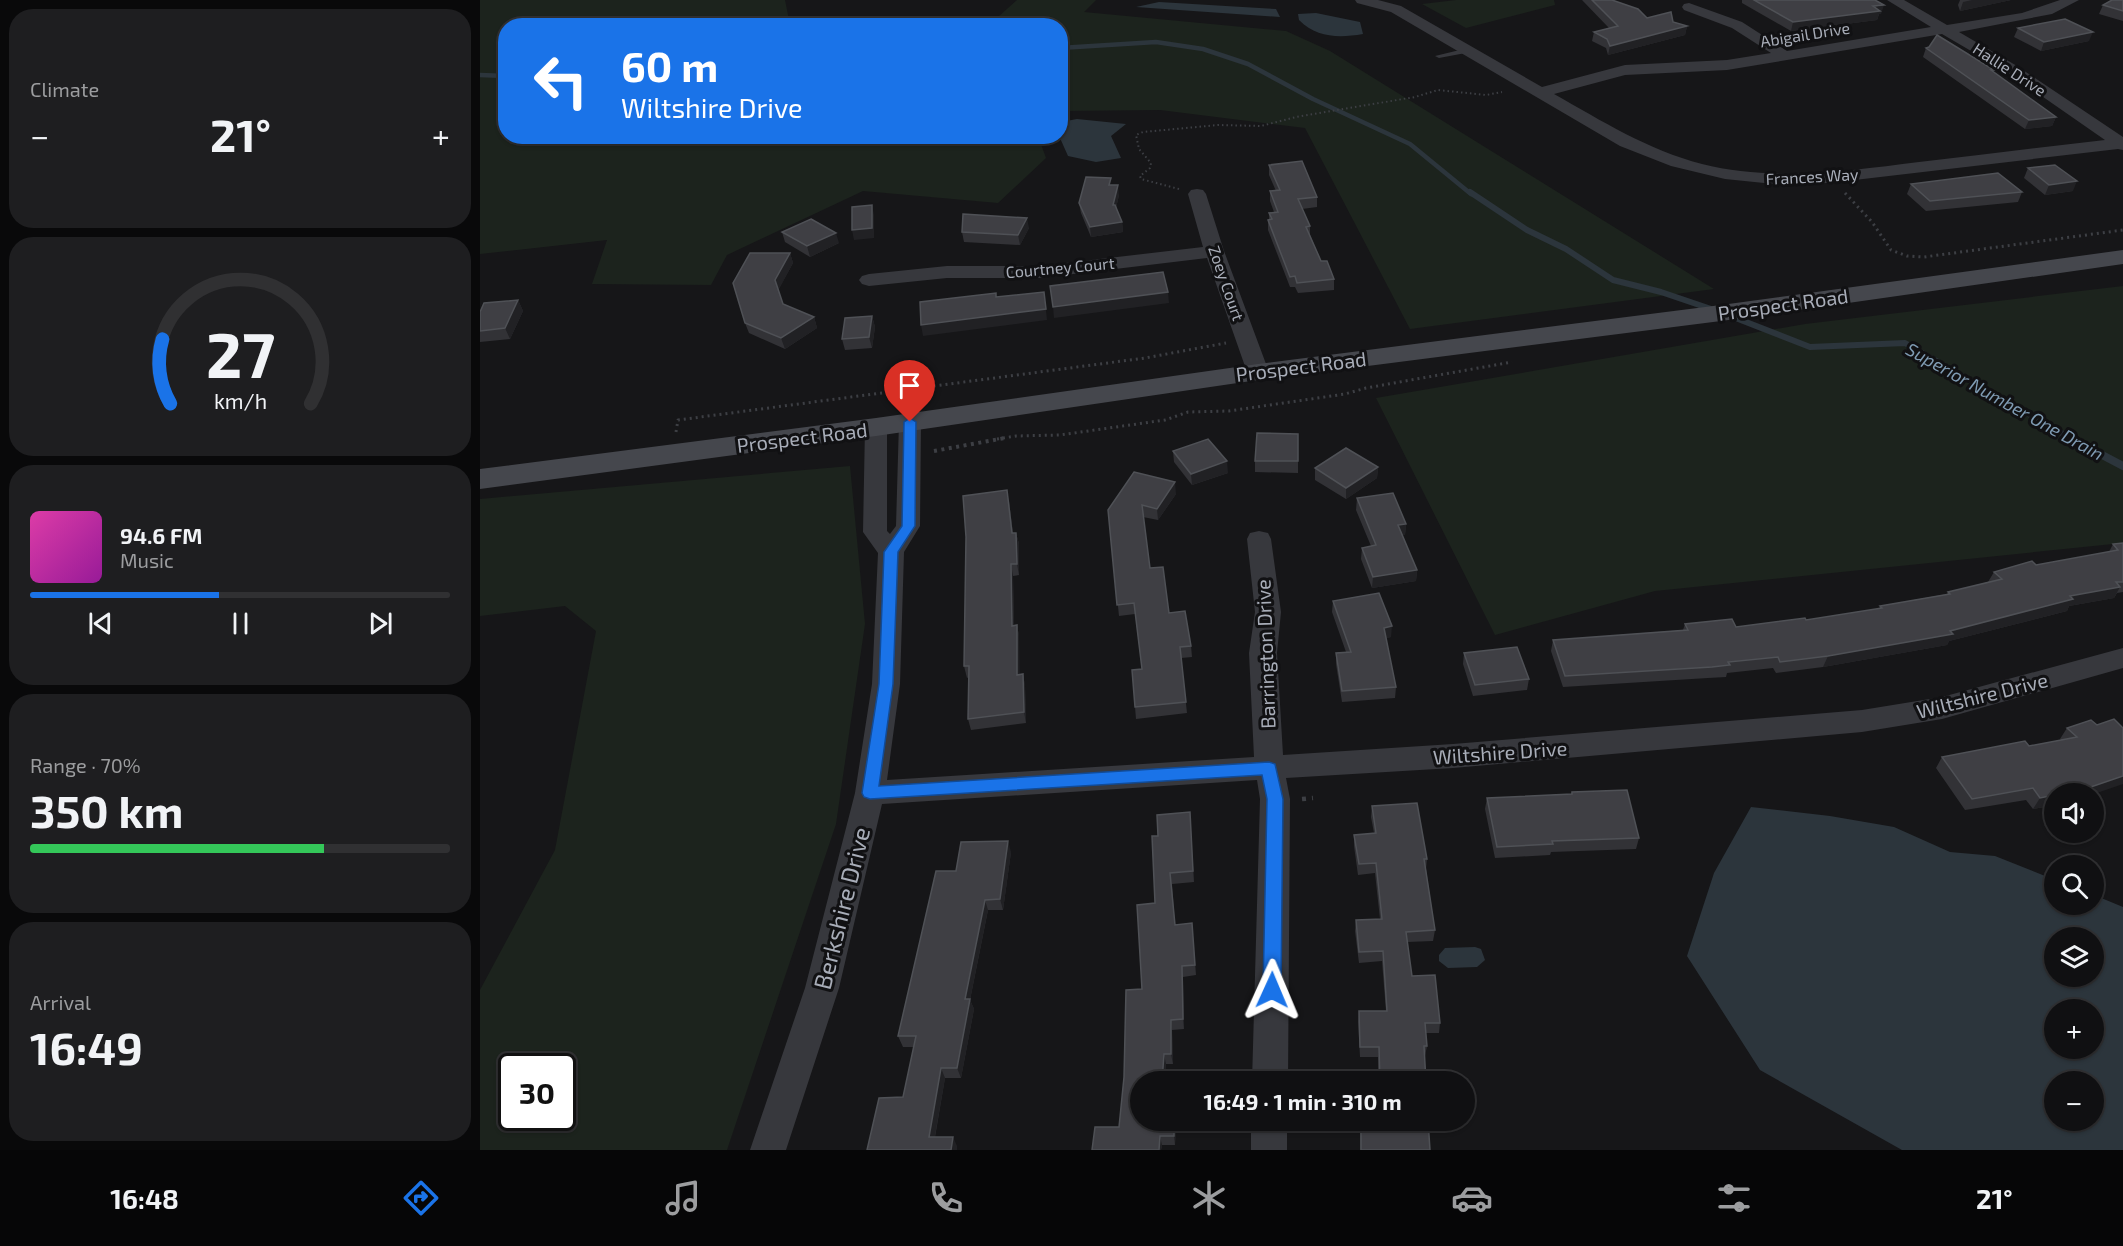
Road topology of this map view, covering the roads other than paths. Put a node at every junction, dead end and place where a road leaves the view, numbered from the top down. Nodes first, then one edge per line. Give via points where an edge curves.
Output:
1 (1362, 0) edge
2 (1894, 0) edge
3 (2072, 0) edge
4 (1689, 7) dead end
5 (1945, 29) junction
6 (1468, 50) junction
7 (1784, 55) junction
8 (1439, 56) dead end
9 (1535, 88) junction
10 (2122, 144) edge
11 (1197, 194) road end
12 (1214, 251) junction
13 (2123, 257) edge
14 (869, 280) dead end
15 (1258, 372) junction
16 (910, 422) junction
17 (876, 427) junction
18 (480, 479) edge
19 (1258, 539) dead end
20 (891, 552) junction
21 (2117, 666) edge
22 (1269, 768) junction
23 (870, 793) junction
24 (1270, 1071) edge
25 (1269, 1131) edge
26 (768, 1150) edge
27 (1269, 1150) edge

1 - 6 street, Frances Way via 1396,9
2 - 5 street, Hallie Drive
3 - 5 street, Abigail Drive via 2022,17
4 - 7 street via 1737,25
5 - 7 street, Abigail Drive
5 - 10 street, Hallie Drive
6 - 8 lane
6 - 9 street, Frances Way
7 - 9 street, Abigail Drive via 1727,65 1625,70
9 - 10 street, Frances Way via 1664,160 1739,177 1828,178
11 - 12 street, Zoey Court
12 - 14 street, Courtney Court via 1040,272 946,272
12 - 15 street, Zoey Court
13 - 15 main road, Prospect Road
15 - 16 main road, Prospect Road
16 - 17 main road, Prospect Road
16 - 20 street via 909,526
17 - 18 main road, Prospect Road
17 - 20 street via 875,532
19 - 22 street, Barrington Drive via 1268,612 1263,653
20 - 23 street, Berkshire Drive via 886,684
21 - 22 street, Wiltshire Drive via 1942,708 1862,721
22 - 23 street, Wiltshire Drive
22 - 24 street, Barrington Drive via 1275,799
23 - 26 street, Berkshire Drive via 822,988
25 - 27 street

